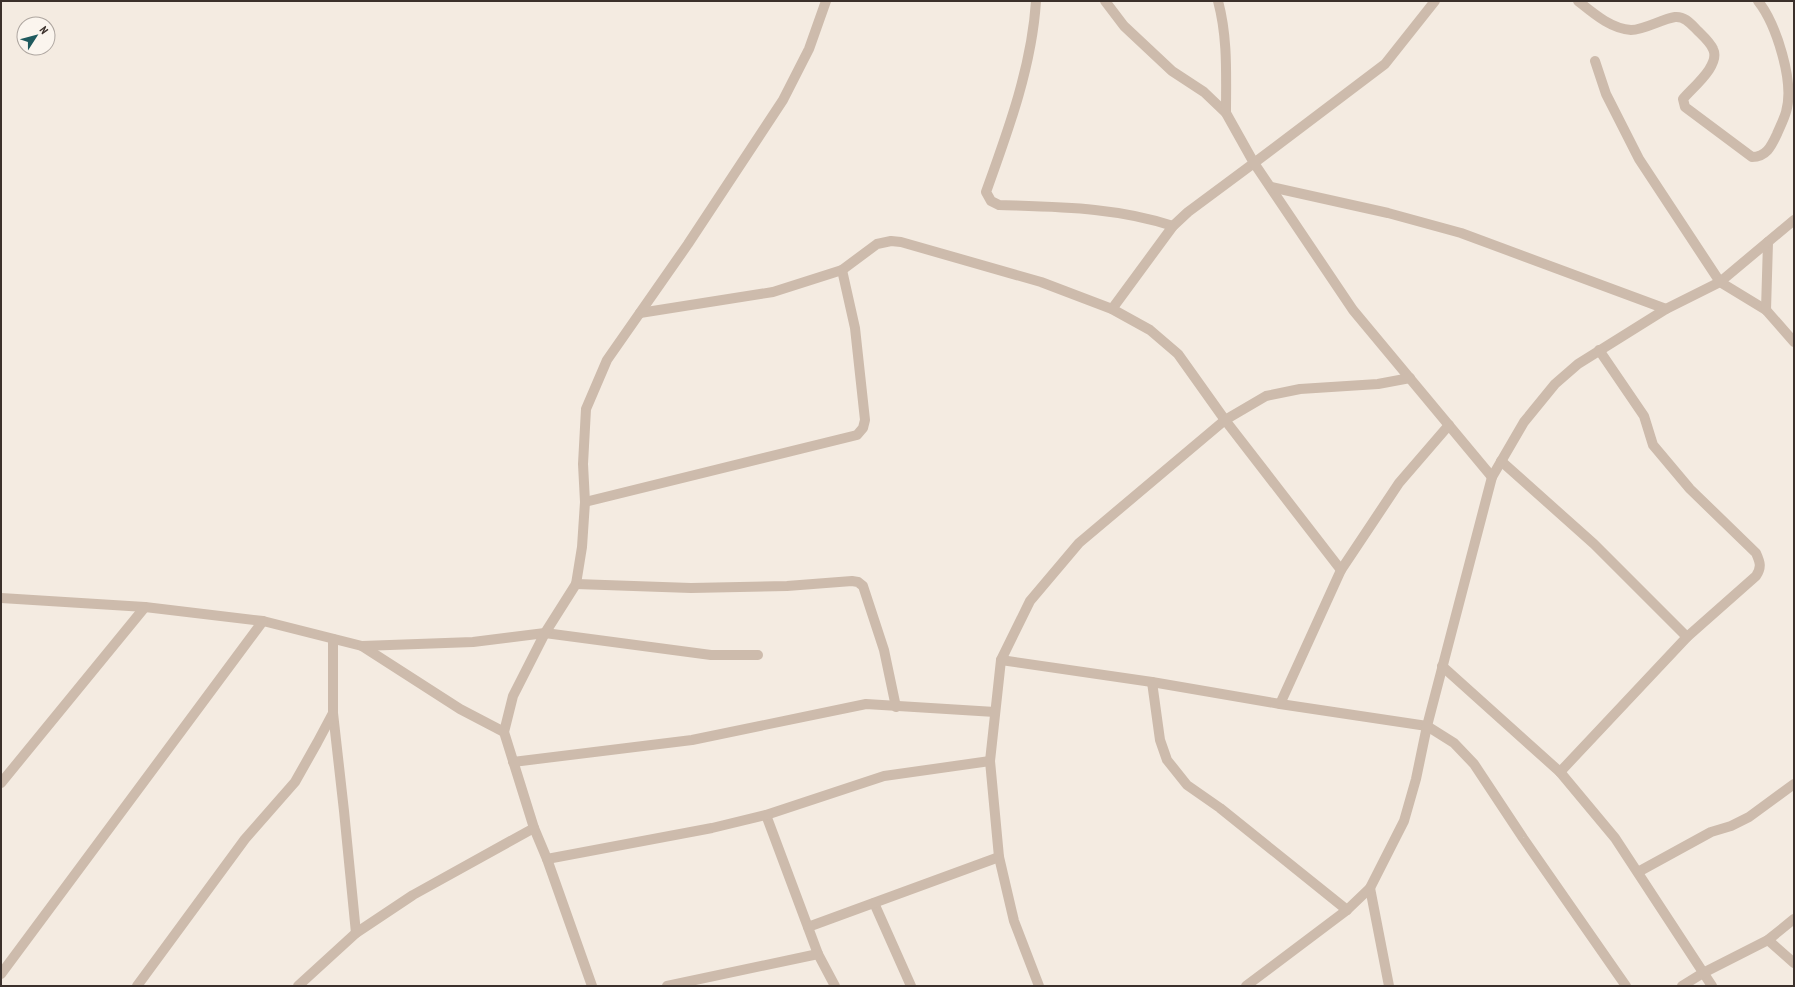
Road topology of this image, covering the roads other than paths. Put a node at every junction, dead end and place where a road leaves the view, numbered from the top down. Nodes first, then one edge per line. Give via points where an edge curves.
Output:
1 (826, 1) edge
2 (1036, 1) edge
3 (1105, 1) edge
4 (1218, 1) edge
5 (1435, 1) edge
6 (1578, 1) edge
7 (1758, 1) edge
8 (1595, 61) dead end
9 (1226, 113) junction
10 (1254, 163) junction
11 (1272, 187) junction
12 (1794, 220) edge
13 (1172, 226) junction
14 (1768, 242) junction
15 (842, 270) junction
16 (1720, 282) junction
17 (1112, 309) junction
18 (1666, 310) junction
19 (1766, 310) junction
20 (640, 313) junction
21 (1794, 342) edge
22 (1599, 350) junction
23 (1410, 378) junction
24 (1225, 420) junction
25 (1449, 425) junction
26 (1501, 461) junction
27 (1492, 477) junction
28 (585, 502) junction
29 (1341, 570) junction
30 (576, 584) junction
31 (1, 598) edge
32 (145, 607) junction
33 (262, 621) junction
34 (545, 634) junction
35 (1687, 637) junction
36 (333, 639) junction
37 (362, 646) junction
38 (758, 655) dead end
39 (1001, 660) junction
40 (1442, 666) junction
41 (1152, 682) junction
42 (1280, 704) junction
43 (896, 707) junction
44 (332, 712) junction
45 (995, 712) junction
46 (1426, 726) junction
47 (504, 732) junction
48 (990, 761) junction
49 (513, 762) junction
50 (1560, 772) junction
51 (1, 783) edge
52 (1794, 784) edge
53 (766, 815) junction
54 (534, 828) junction
55 (999, 857) junction
56 (547, 859) junction
57 (1638, 872) junction
58 (1370, 888) junction
59 (874, 903) junction
60 (1347, 910) junction
61 (1794, 919) edge
62 (808, 927) junction
63 (356, 933) junction
64 (1768, 940) junction
65 (818, 954) junction
66 (1794, 963) edge
67 (1703, 973) junction
68 (1, 974) edge
69 (137, 986) edge
70 (298, 986) edge
71 (592, 986) edge
72 (667, 986) edge
73 (835, 986) edge
74 (911, 986) edge
75 (1039, 986) edge
76 (1246, 986) edge
77 (1389, 986) edge
78 (1626, 986) edge
79 (1682, 986) edge
80 (1712, 986) edge

1 - 20 street via 809,49 783,100
2 - 13 street via 1025,70 1007,136 986,192 991,201 999,205 1098,209 1152,219
3 - 9 street via 1124,26 1172,71 1204,92
4 - 9 street via 1224,23
5 - 10 street via 1385,64
6 - 7 street via 1615,26 1632,30 1675,17 1686,19 1710,43 1715,56 1713,65 1683,98 1684,107 1752,157 1760,157 1775,139 1787,111 1788,81 1774,28
8 - 16 street via 1606,94 1639,159
9 - 10 street
10 - 11 street
10 - 13 street
11 - 18 street via 1388,213 1461,233
11 - 23 street via 1353,310
12 - 14 street
13 - 17 street
14 - 16 street
14 - 19 street
15 - 17 street via 877,244 901,242 1041,282
15 - 20 street via 773,292
15 - 28 street via 854,328 865,420 857,435
16 - 18 street
16 - 19 street
17 - 24 street via 1150,330 1178,354
18 - 22 street
19 - 21 street
20 - 28 street via 607,360 586,409 583,464
22 - 26 street via 1555,384 1524,422
22 - 35 street via 1644,416 1653,445 1690,489 1756,553 1760,563 1760,570 1756,576
23 - 24 street via 1378,384 1300,389 1266,396
23 - 25 street
24 - 29 street
24 - 39 street via 1079,543 1030,601
25 - 27 street
25 - 29 street via 1399,484
26 - 27 street
26 - 35 street via 1594,544
27 - 40 street
28 - 30 street
29 - 42 street
30 - 34 street
30 - 43 street via 692,588 858,582 863,586 884,650
31 - 32 street
32 - 33 street
32 - 51 street
33 - 36 street
33 - 68 street
34 - 37 street via 473,642
34 - 38 street via 711,655
34 - 47 street via 513,696
35 - 50 street
36 - 37 street
36 - 44 street
37 - 47 street via 454,705
39 - 41 street
39 - 45 street
40 - 46 street
40 - 50 street
41 - 42 street
41 - 60 street via 1160,740 1167,760 1187,785 1220,808
42 - 46 street
43 - 45 street
43 - 49 street via 866,704 692,740
44 - 63 street
44 - 69 street via 295,782 244,839
45 - 48 street
46 - 58 street via 1416,779 1404,821
46 - 78 street via 1454,743 1474,764
47 - 49 street
48 - 53 street via 884,776
48 - 55 street
49 - 54 street
50 - 57 street
52 - 57 street via 1749,816 1731,826 1711,832
53 - 56 street via 712,828
53 - 62 street
54 - 56 street
54 - 63 street via 413,895
55 - 59 street
55 - 75 street via 1014,921
56 - 71 street
57 - 67 street
58 - 60 street
58 - 77 street
59 - 62 street
59 - 74 street
60 - 76 street
61 - 64 street
62 - 65 street
63 - 70 street
64 - 66 street
64 - 67 street
65 - 72 street
65 - 73 street
67 - 79 street
67 - 80 street

